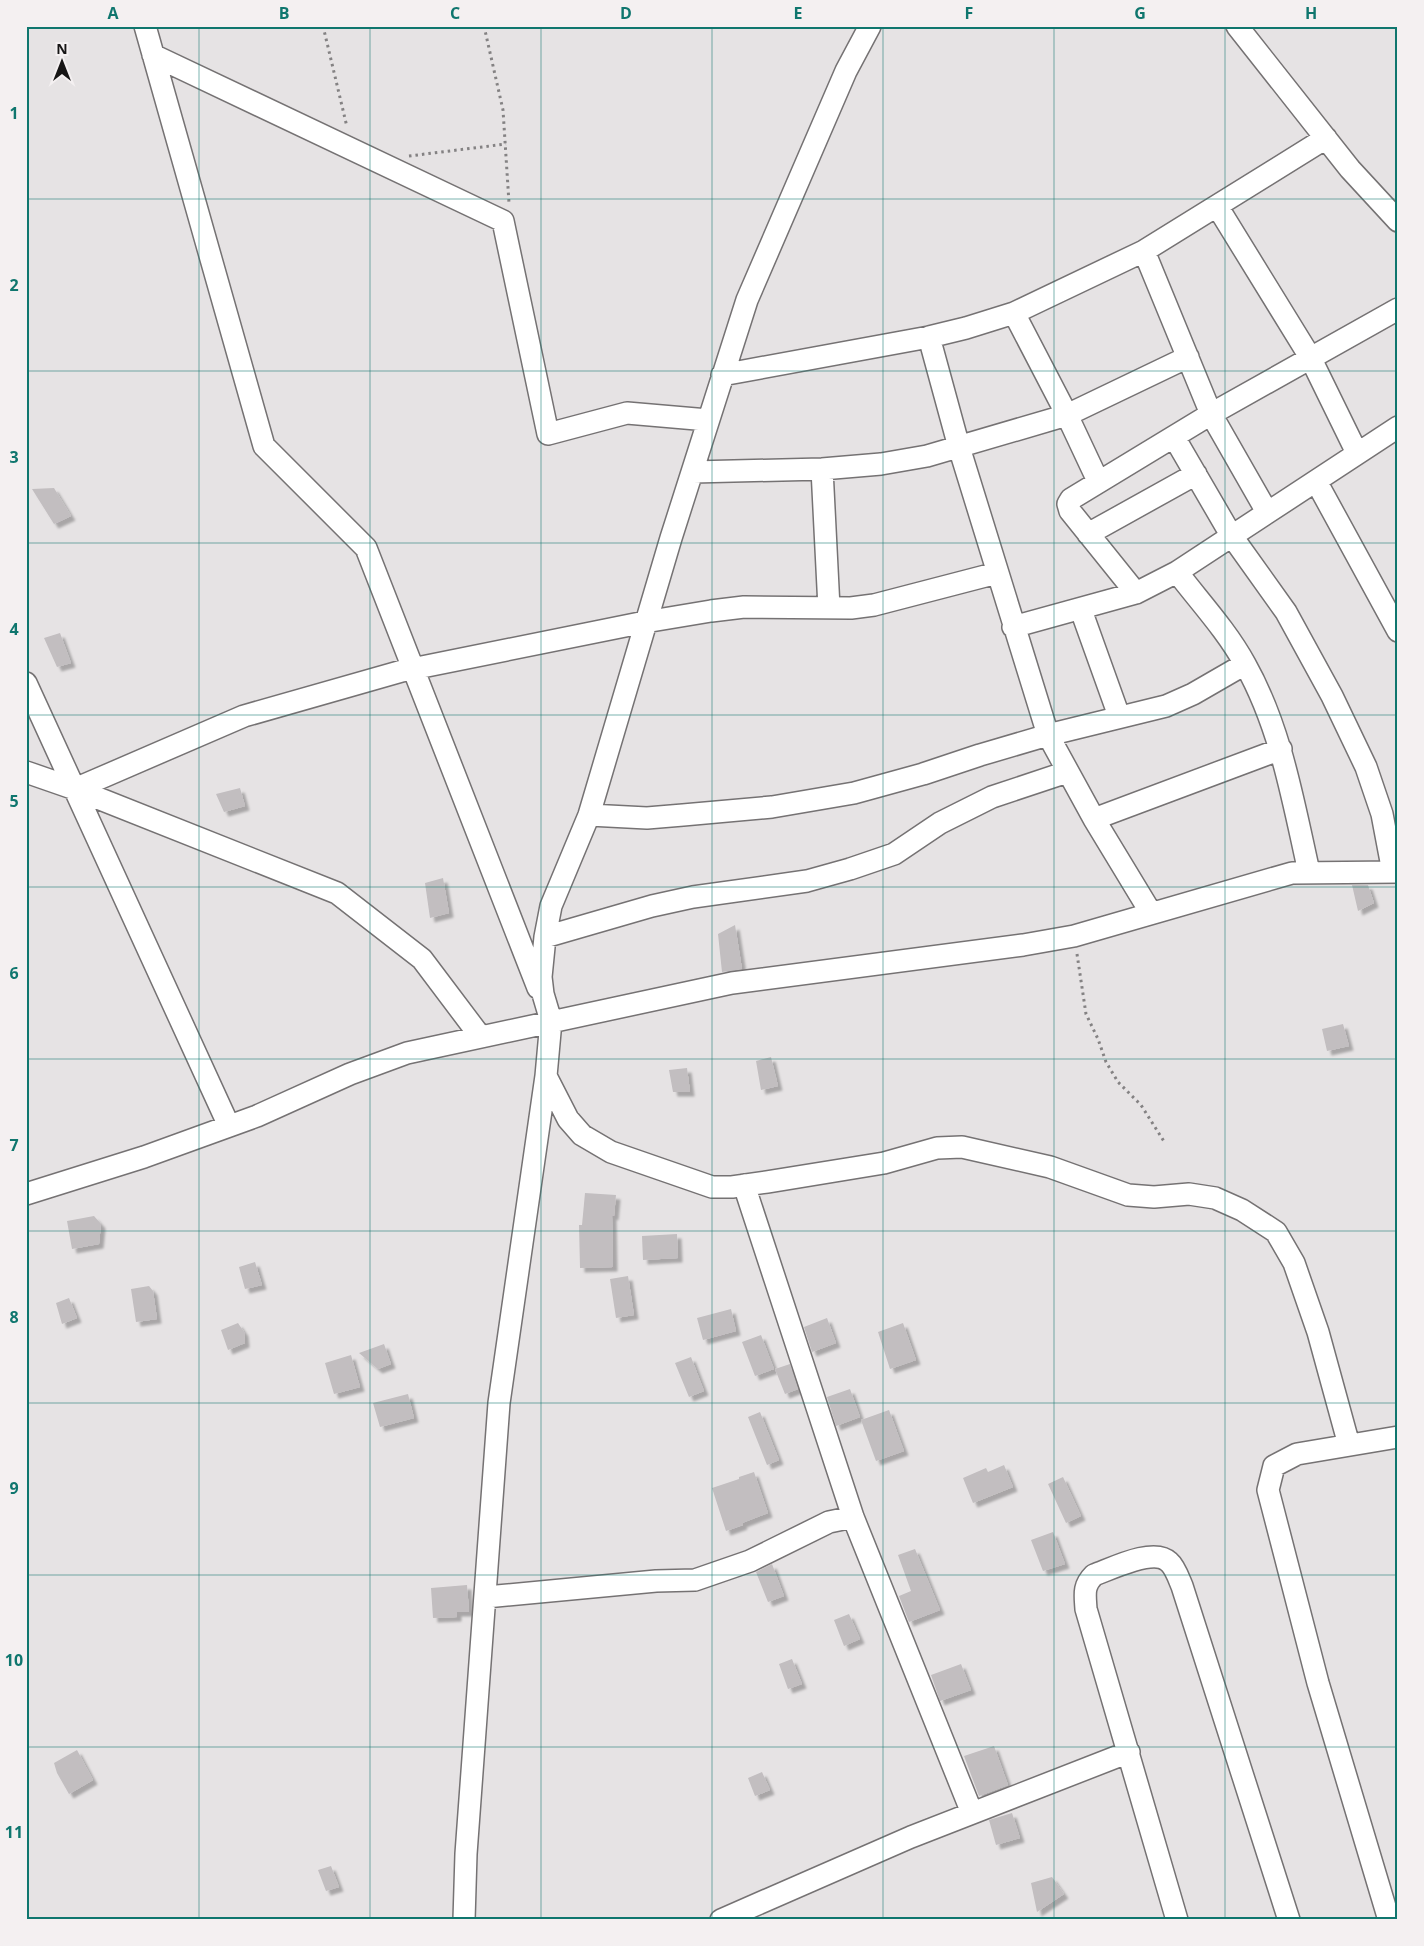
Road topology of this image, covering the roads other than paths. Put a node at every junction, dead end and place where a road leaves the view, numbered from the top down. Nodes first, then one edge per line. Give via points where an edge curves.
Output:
1 (145, 26) edge
2 (870, 26) edge
3 (1237, 26) edge
4 (153, 55) junction
5 (1326, 138) junction
6 (1217, 206) junction
7 (1398, 221) edge
8 (1144, 251) junction
9 (1398, 308) edge
10 (1014, 313) junction
11 (929, 337) junction
12 (1188, 357) junction
13 (1310, 357) junction
14 (722, 375) junction
15 (1211, 414) junction
16 (1067, 415) junction
17 (708, 420) junction
18 (1398, 427) edge
19 (1174, 437) junction
20 (959, 448) junction
21 (1357, 453) junction
22 (822, 469) junction
23 (693, 472) junction
24 (1196, 474) junction
25 (1098, 481) junction
26 (1316, 481) junction
27 (1267, 512) junction
28 (1088, 534) junction
29 (1231, 535) junction
30 (1177, 572) junction
31 (997, 573) junction
32 (1136, 593) junction
33 (830, 608) junction
34 (1081, 610) junction
35 (645, 622) junction
36 (1396, 625) edge
37 (1013, 627) junction
38 (1245, 664) junction
39 (413, 669) junction
40 (26, 684) edge
41 (1119, 716) junction
42 (1048, 735) junction
43 (1281, 749) junction
44 (26, 772) edge
45 (1067, 772) junction
46 (75, 789) junction
47 (589, 815) junction
48 (1094, 819) junction
49 (1310, 872) junction
50 (1395, 872) edge
51 (1151, 913) junction
52 (544, 937) junction
53 (551, 1021) junction
54 (480, 1036) junction
55 (546, 1076) junction
56 (230, 1126) junction
57 (744, 1185) junction
58 (26, 1194) edge
59 (1398, 1437) edge
60 (1349, 1445) junction
61 (853, 1518) junction
62 (486, 1597) junction
63 (1129, 1752) junction
64 (972, 1813) junction
65 (464, 1920) edge
66 (721, 1920) edge
67 (1177, 1920) edge
68 (1289, 1920) edge
69 (1389, 1920) edge

1 - 4 street
2 - 14 street via 846,71 747,300
3 - 5 street
4 - 17 street via 503,221 548,434 627,412
4 - 39 street via 264,446 366,548
5 - 6 street
5 - 7 street
6 - 8 street
6 - 13 street
8 - 10 street
8 - 12 street
9 - 13 street
10 - 11 street
10 - 16 street
11 - 14 street
11 - 20 street
12 - 15 street
12 - 16 street
13 - 15 street
13 - 21 street
14 - 17 street
15 - 19 street
15 - 27 street
16 - 20 street
16 - 25 street
17 - 23 street
18 - 21 street
19 - 24 street
19 - 25 street
20 - 22 street via 881,464
20 - 31 street
21 - 26 street
22 - 23 street
22 - 33 street
23 - 35 street
24 - 28 street
24 - 29 street
25 - 28 street via 1068,504
26 - 27 street
26 - 36 street
27 - 29 street
28 - 32 street
29 - 30 street
29 - 50 street via 1286,612 1332,696 1366,767 1382,814
30 - 32 street
30 - 38 street
31 - 33 street via 874,605
31 - 37 street
32 - 34 street
33 - 35 street via 744,607
34 - 37 street
34 - 41 street
35 - 39 street
35 - 47 street
37 - 42 street
38 - 41 street via 1166,706
38 - 43 street
39 - 46 street via 244,716
39 - 53 street
40 - 46 street
41 - 42 street
42 - 45 street
42 - 47 street via 863,790 772,808 647,818
43 - 48 street
43 - 49 street
44 - 46 street
45 - 48 street
45 - 52 street via 992,798 940,823 894,854 850,869 807,882 660,904
46 - 54 street via 337,893 422,959
46 - 56 street
47 - 52 street via 551,906
48 - 51 street
49 - 50 street
49 - 51 street via 1274,876
51 - 53 street via 1074,936 732,983
52 - 53 street via 541,977
53 - 54 street
53 - 55 street
54 - 56 street via 376,1063
55 - 57 street via 573,1125 582,1135 611,1152 712,1187
55 - 62 street via 499,1403
56 - 58 street via 144,1158
57 - 60 street via 884,1163 937,1148 962,1147 1050,1168 1128,1195 1189,1194 1215,1198 1242,1210 1276,1232 1294,1264 1318,1332
57 - 61 street
59 - 60 street
60 - 69 street via 1297,1454 1274,1466 1268,1490 1318,1683
61 - 62 street via 829,1522 750,1562 695,1580
61 - 64 street
62 - 65 street
63 - 64 street
63 - 67 street
63 - 68 street via 1086,1609 1085,1588 1094,1575 1144,1557 1159,1557 1169,1562 1182,1586
64 - 66 street

